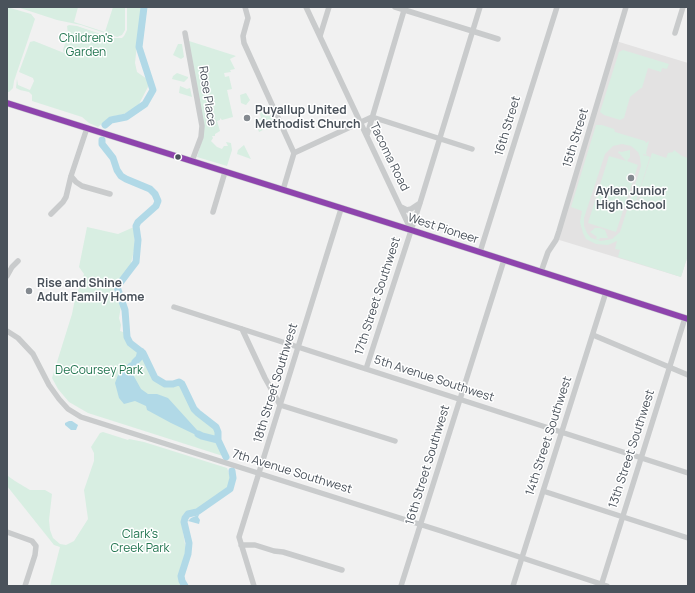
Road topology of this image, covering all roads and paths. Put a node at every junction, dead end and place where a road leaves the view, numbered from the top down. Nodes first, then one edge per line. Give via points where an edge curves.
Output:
1 (245, 7) edge
2 (306, 7) edge
3 (329, 7) edge
4 (394, 7) edge
5 (480, 7) edge
6 (557, 7) edge
7 (626, 7) edge
8 (683, 7) edge
9 (404, 8) edge
10 (473, 31) junction
11 (675, 32) dead end
12 (185, 33) dead end
13 (320, 36) junction
14 (498, 39) dead end
15 (7, 103) edge
16 (372, 117) junction
17 (360, 122) junction
18 (87, 128) junction
19 (367, 135) junction
20 (440, 139) junction
21 (472, 148) dead end
22 (294, 153) junction
23 (192, 161) junction
24 (225, 172) junction
25 (71, 176) junction
26 (283, 190) junction
27 (110, 194) dead end
28 (420, 203) junction
29 (401, 207) junction
30 (342, 209) junction
31 (213, 212) dead end
32 (51, 214) dead end
33 (411, 230) junction
34 (480, 252) junction
35 (18, 260) dead end
36 (504, 260) junction
37 (542, 272) junction
38 (7, 276) edge
39 (606, 292) junction
40 (174, 307) dead end
41 (686, 319) edge
42 (242, 329) junction
43 (7, 331) edge
44 (593, 334) junction
45 (298, 347) junction
46 (669, 367) junction
47 (366, 369) junction
48 (688, 375) edge
49 (460, 399) junction
50 (280, 405) junction
51 (562, 432) junction
52 (395, 441) dead end
53 (641, 458) junction
54 (259, 473) junction
55 (688, 473) edge
56 (543, 491) junction
57 (622, 516) junction
58 (421, 524) junction
59 (7, 532) edge
60 (688, 538) edge
61 (240, 545) junction
62 (522, 558) junction
63 (342, 570) dead end
64 (603, 585) edge
65 (25, 586) edge
66 (254, 586) edge
67 (401, 586) edge
68 (513, 586) edge

1 - 22 street via 248,16 244,43
2 - 13 street, Tacoma Road
3 - 13 street
4 - 9 street
5 - 10 street, 17th Street Southwest
6 - 34 street, 16th Street
7 - 37 street, 15th Street via 558,234 548,252
8 - 11 street
9 - 10 street
9 - 16 street
10 - 14 street
10 - 20 street, 17th Street Southwest
12 - 23 street, Rose Place via 202,126
13 - 17 street, Tacoma Road
15 - 18 main road, West Pioneer
16 - 17 street
16 - 19 street
16 - 20 street
17 - 19 street, Tacoma Road
17 - 22 street
18 - 23 main road, West Pioneer
18 - 25 street
19 - 29 street, Tacoma Road
20 - 21 street
20 - 28 street, 17th Street Southwest
22 - 26 street
23 - 24 main road, West Pioneer
24 - 26 main road, West Pioneer
24 - 31 street
25 - 27 street via 82,186
25 - 32 street via 66,197
26 - 30 main road, West Pioneer
28 - 29 street via 407,210
28 - 33 street, 17th Street Southwest
29 - 33 street, Tacoma Road
30 - 33 main road, West Pioneer
30 - 45 street, 18th Street Southwest
33 - 34 main road, West Pioneer
33 - 47 street, 17th Street Southwest
34 - 36 main road, West Pioneer
35 - 38 street
36 - 37 main road, West Pioneer
36 - 49 street, 16th Street Southwest
37 - 39 main road, West Pioneer
39 - 41 main road, West Pioneer
39 - 44 street, 14th Street Southwest
40 - 42 street, 5th Avenue Southwest
41 - 46 street, 13th Street Southwest
42 - 45 street, 5th Avenue Southwest
42 - 50 street
43 - 54 street, 7th Avenue Southwest via 29,348 54,393 75,413 88,420
44 - 46 street
44 - 51 street, 14th Street Southwest
45 - 47 street, 5th Avenue Southwest
45 - 50 street, 18th Street Southwest
46 - 48 street
46 - 53 street, 13th Street Southwest
47 - 49 street, 5th Avenue Southwest
49 - 51 street, 5th Avenue Southwest
49 - 58 street, 16th Street Southwest
50 - 52 street
50 - 54 street, 18th Street Southwest
51 - 53 street, 5th Avenue Southwest
51 - 56 street, 14th Street Southwest
53 - 55 street, 5th Avenue Southwest
53 - 57 street, 13th Street Southwest
54 - 58 street, 7th Avenue Southwest
54 - 61 street, 18th Street Southwest via 238,537
56 - 57 street
56 - 62 street, 14th Street Southwest
57 - 60 street
57 - 64 street, 13th Street Southwest
58 - 62 street, 7th Avenue Southwest
58 - 67 street, 16th Street Southwest
59 - 65 street via 32,540 36,544 36,556
61 - 63 street via 255,545
61 - 66 street, 18th Street Southwest
62 - 64 street, 7th Avenue Southwest
62 - 68 street, 14th Street Southwest

